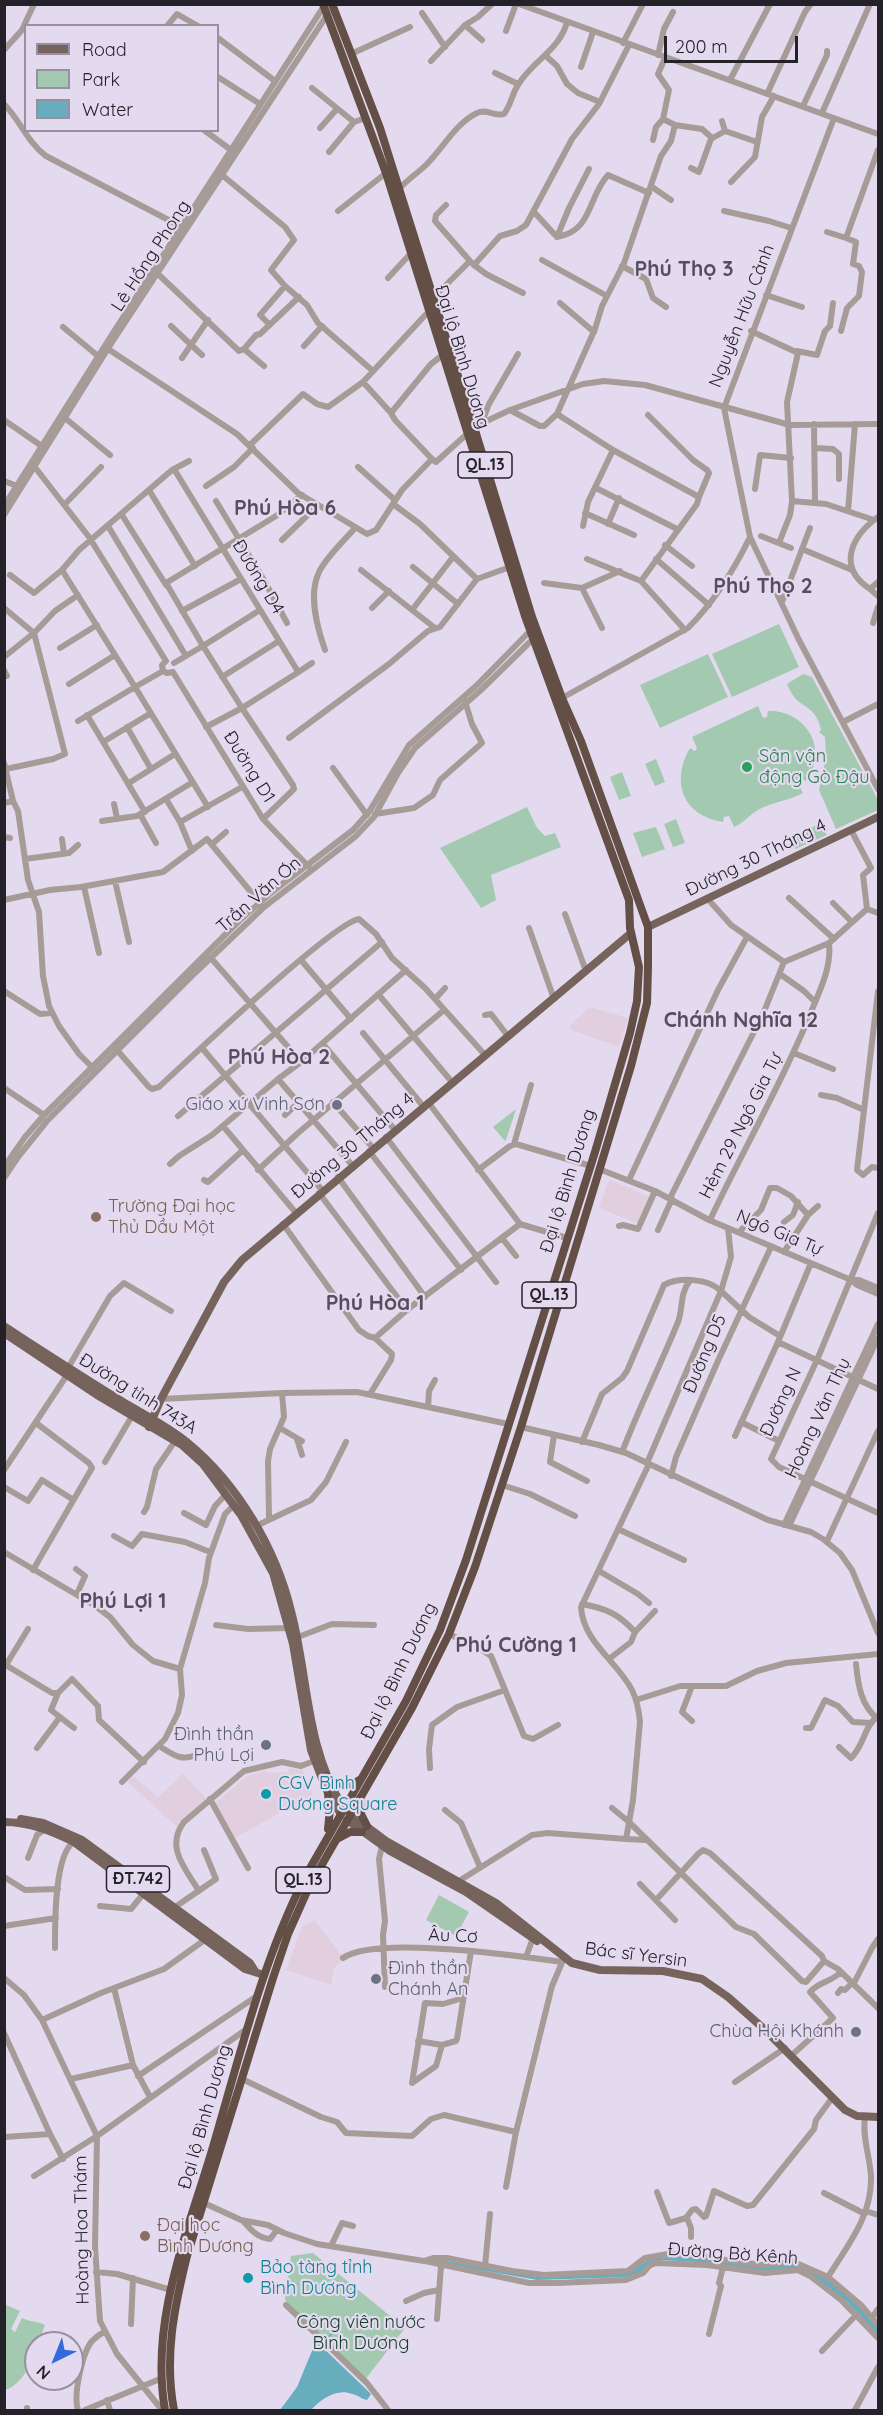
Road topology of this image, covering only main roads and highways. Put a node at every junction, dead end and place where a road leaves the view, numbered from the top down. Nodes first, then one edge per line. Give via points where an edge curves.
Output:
1 (328, 7) edge
2 (475, 427) junction
3 (878, 819) edge
4 (647, 926) junction
5 (630, 929) junction
6 (595, 1168) junction
7 (4, 1326) edge
8 (4, 1333) edge
9 (68, 1372) junction
10 (151, 1423) junction
11 (508, 1424) junction
12 (521, 1427) junction
13 (444, 1632) junction
14 (307, 1719) junction
15 (326, 1776) junction
16 (362, 1779) junction
17 (328, 1794) junction
18 (360, 1797) junction
19 (345, 1813) junction
20 (4, 1820) edge
21 (32, 1823) junction
22 (364, 1829) junction
23 (329, 1841) junction
24 (428, 1868) junction
25 (516, 1922) junction
26 (561, 1958) junction
27 (264, 1975) junction
28 (879, 2117) edge
29 (165, 2379) junction
30 (163, 2410) edge
31 (174, 2410) edge

1 - 2 highway, Đại lộ Bình Dương / QL.13 via 444,354
1 - 2 highway, Đại lộ Bình Dương / QL.13 via 380,128
2 - 4 highway, Đại lộ Bình Dương / QL.13 via 532,617
2 - 5 highway, Đại lộ Bình Dương / QL.13 via 510,567 531,635 625,887
3 - 4 main road, Đường 30 Tháng 4
4 - 5 highway via 636,919
4 - 5 highway via 640,937
4 - 6 highway, Đại lộ Bình Dương / QL.13 via 647,1003 631,1066
5 - 6 highway, Đại lộ Bình Dương / QL.13 via 639,967 637,1001
5 - 10 main road, Đường 30 Tháng 4 via 554,999 352,1165 232,1270
6 - 11 highway, Đại lộ Bình Dương / QL.13 via 567,1238
6 - 12 highway, Đại lộ Bình Dương / QL.13
7 - 9 main road, Đường tỉnh 743A
8 - 9 main road, Đường tỉnh 743A
9 - 10 main road, Đường tỉnh 743A
9 - 10 main road, Đường tỉnh 743A via 132,1416
10 - 14 main road, Đường tỉnh 743A via 203,1464 256,1539 273,1573 289,1628
10 - 14 main road, Đường tỉnh 743A via 185,1440 208,1461 256,1526 279,1570 298,1637
11 - 12 highway
11 - 13 highway, Đại lộ Bình Dương / QL.13
12 - 13 highway, Đại lộ Bình Dương / QL.13 via 476,1567
13 - 16 highway, Đại lộ Bình Dương / QL.13
13 - 18 highway, Đại lộ Bình Dương / QL.13 via 407,1717
14 - 15 main road, Đường tỉnh 743A
14 - 17 main road, Đường tỉnh 743A via 314,1761
15 - 16 highway via 343,1785
15 - 19 main road, Đường tỉnh 743A
16 - 19 highway, Đại lộ Bình Dương / QL.13
17 - 19 main road, Đường tỉnh 743A
17 - 23 highway
18 - 19 highway, Đại lộ Bình Dương / QL.13
18 - 22 highway
19 - 22 main road, Bác sĩ Yersin
19 - 23 highway, Đại lộ Bình Dương / QL.13
20 - 21 main road, ĐT.742
21 - 27 main road, ĐT.742 via 74,1842 245,1969
21 - 27 main road, ĐT.742 via 82,1840
22 - 23 highway
22 - 24 main road, Bác sĩ Yersin
22 - 24 main road, Bác sĩ Yersin via 382,1846
23 - 27 highway, Đại lộ Bình Dương / QL.13 via 292,1903
24 - 25 main road, Bác sĩ Yersin
25 - 26 main road, Bác sĩ Yersin
25 - 26 main road, Bác sĩ Yersin
26 - 28 main road, Bác sĩ Yersin via 600,1970 663,1971 702,1979 785,2048 844,2110
27 - 29 highway, Đại lộ Bình Dương / QL.13 via 171,2290 163,2335
27 - 29 highway, Đại lộ Bình Dương / QL.13 via 274,1986 264,2020 259,2022 176,2301
29 - 30 highway, Đại lộ Bình Dương / QL.13
29 - 31 highway, Đại lộ Bình Dương / QL.13

